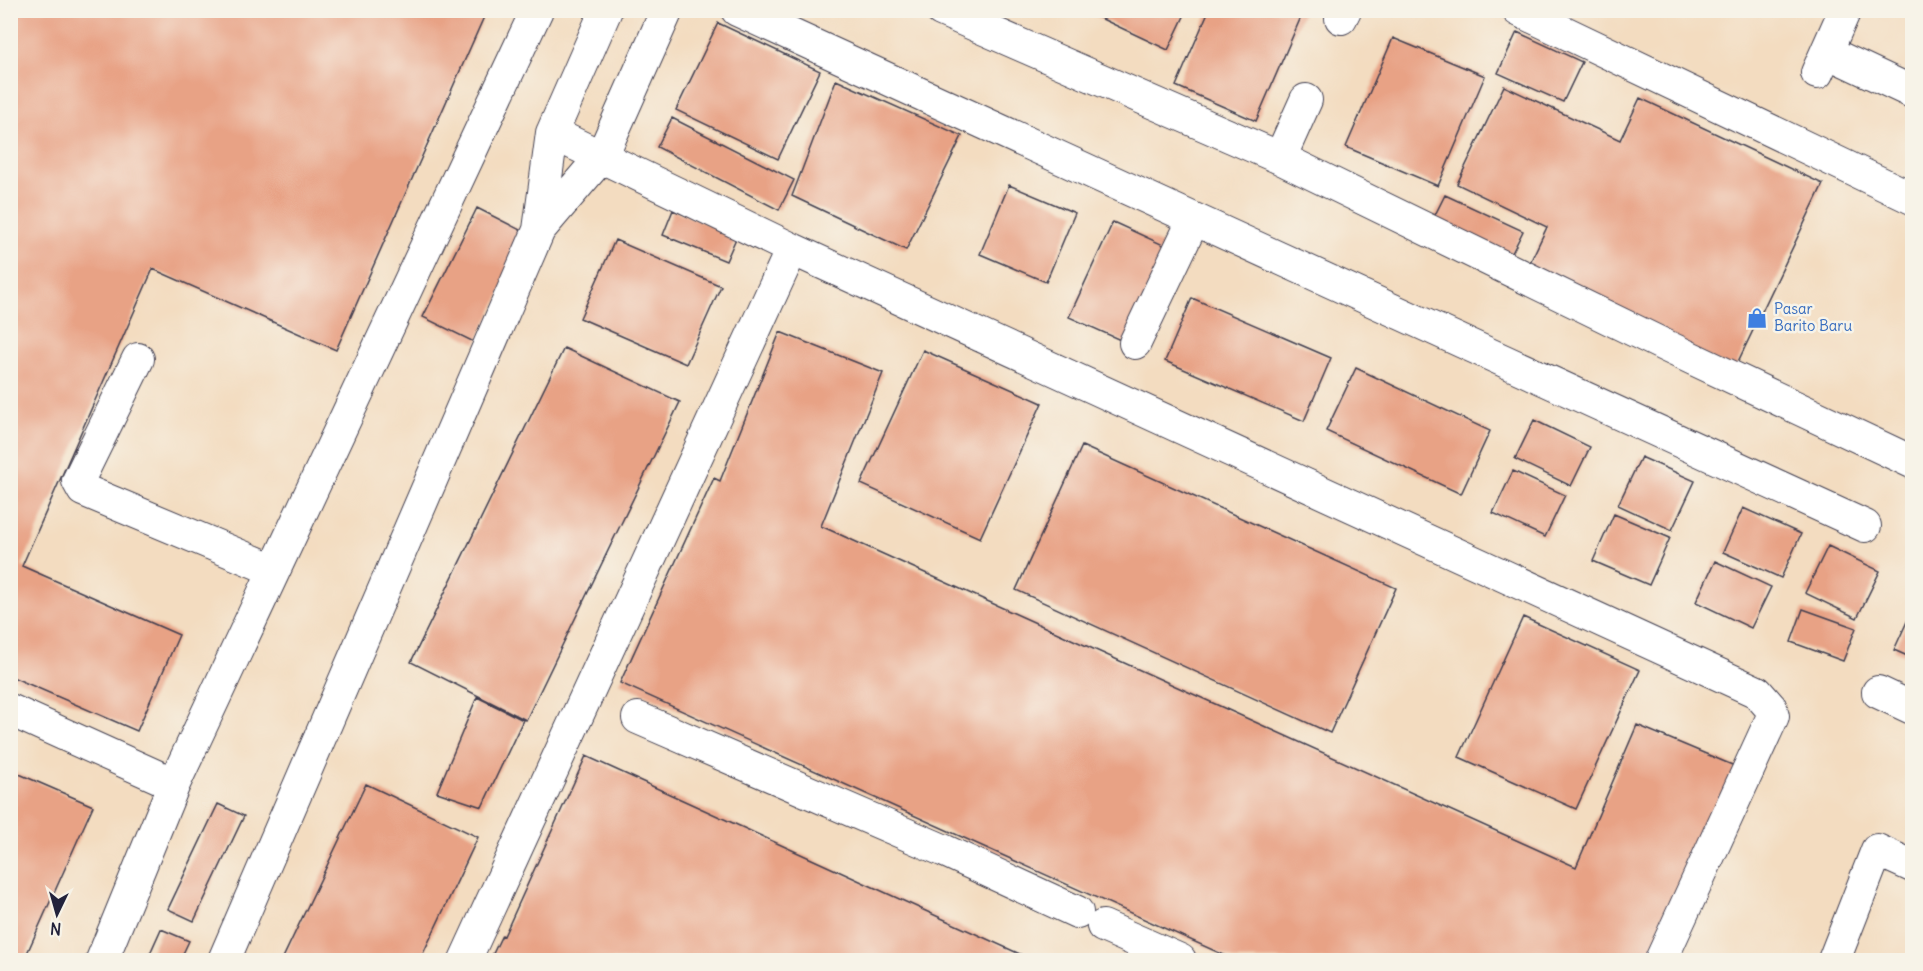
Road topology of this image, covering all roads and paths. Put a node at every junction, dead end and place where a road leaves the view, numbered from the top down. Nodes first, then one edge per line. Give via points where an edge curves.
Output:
1 (537, 10) edge
2 (606, 10) edge
3 (667, 10) edge
4 (737, 10) edge
5 (941, 10) edge
6 (1518, 10) edge
7 (1845, 10) edge
8 (1912, 92) edge
9 (1306, 100) dead end
10 (552, 133) junction
11 (602, 156) junction
12 (1280, 158) junction
13 (1912, 198) edge
14 (1194, 219) junction
15 (539, 230) junction
16 (792, 249) junction
17 (1135, 343) dead end
18 (138, 359) dead end
19 (1912, 462) edge
20 (1865, 526) dead end
21 (274, 570) junction
22 (1878, 692) dead end
23 (1912, 708) edge
24 (10, 710) edge
25 (638, 718) dead end
26 (174, 784) junction
27 (1912, 866) edge
28 (102, 960) edge
29 (224, 960) edge
30 (465, 960) edge
31 (1180, 960) edge
32 (1661, 960) edge
33 (1834, 960) edge

1 - 21 lane
2 - 10 lane
3 - 11 lane
4 - 14 lane
5 - 12 lane
6 - 13 lane
7 - 8 lane via 1822,62
9 - 12 lane
10 - 11 lane
10 - 15 lane
11 - 15 lane
11 - 16 lane
12 - 19 lane
14 - 17 lane
14 - 20 lane
15 - 29 lane
16 - 30 lane
16 - 32 lane via 1757,692 1773,716
18 - 21 lane via 78,481 79,486
21 - 26 lane
22 - 23 lane
24 - 26 lane
25 - 31 lane via 945,851
26 - 28 lane
27 - 33 lane via 1877,850

